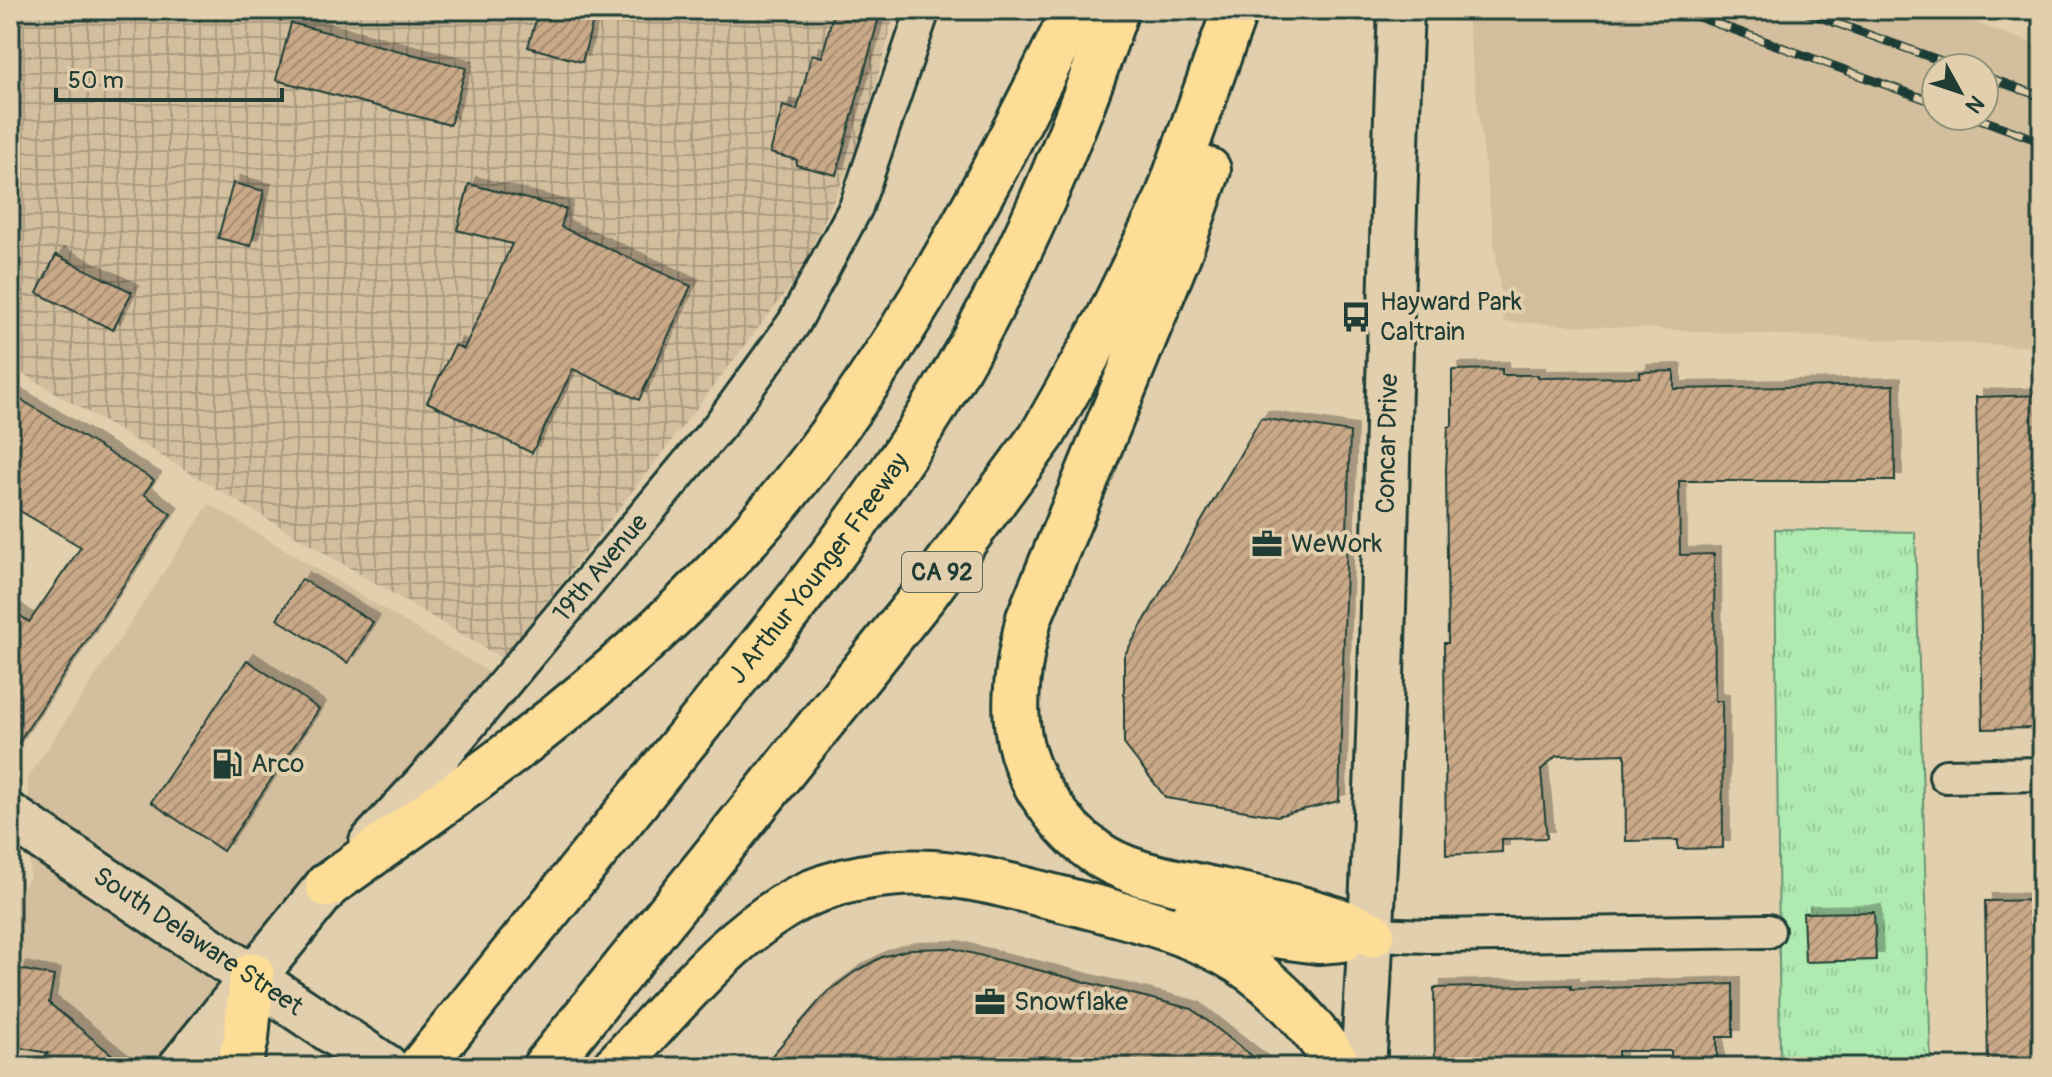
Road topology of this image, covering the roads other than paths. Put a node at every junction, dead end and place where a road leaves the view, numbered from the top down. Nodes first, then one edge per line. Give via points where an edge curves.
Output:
1 (923, 10) edge
2 (1075, 10) edge
3 (1116, 10) edge
4 (1401, 10) edge
5 (1242, 18) edge
6 (2042, 774) edge
7 (1946, 776) dead end
8 (10, 816) edge
9 (328, 885) junction
10 (1111, 912) junction
11 (1768, 931) dead end
12 (1372, 934) junction
13 (252, 975) junction
14 (549, 1062) edge
15 (181, 1067) edge
16 (239, 1067) edge
17 (386, 1067) edge
18 (421, 1067) edge
19 (615, 1067) edge
20 (1339, 1067) edge
21 (1363, 1067) edge

1 - 9 street, 19th Avenue via 856,207 794,323 720,425 437,764
2 - 9 highway via 1021,119 904,328 862,394 770,512 712,576 606,676 493,769
3 - 18 highway, J Arthur Younger Freeway via 1026,237 933,410 822,570
4 - 12 street, Concar Drive
5 - 12 highway via 1224,123 1179,253 1029,618 1017,665 1014,710 1021,754 1037,789 1066,828 1095,853 1132,870 1319,912
5 - 14 highway, CA 92 via 1139,259 1043,434 918,603
6 - 7 street
8 - 13 street, South Delaware Street
9 - 13 street, 19th Avenue
10 - 12 highway via 1318,941
10 - 19 highway via 986,880 932,873 842,883 799,898 763,921
10 - 20 highway via 1203,942 1241,962 1274,989
11 - 12 street
12 - 21 street, Concar Drive
13 - 15 street, 19th Avenue
13 - 16 highway
13 - 17 street, South Delaware Street

